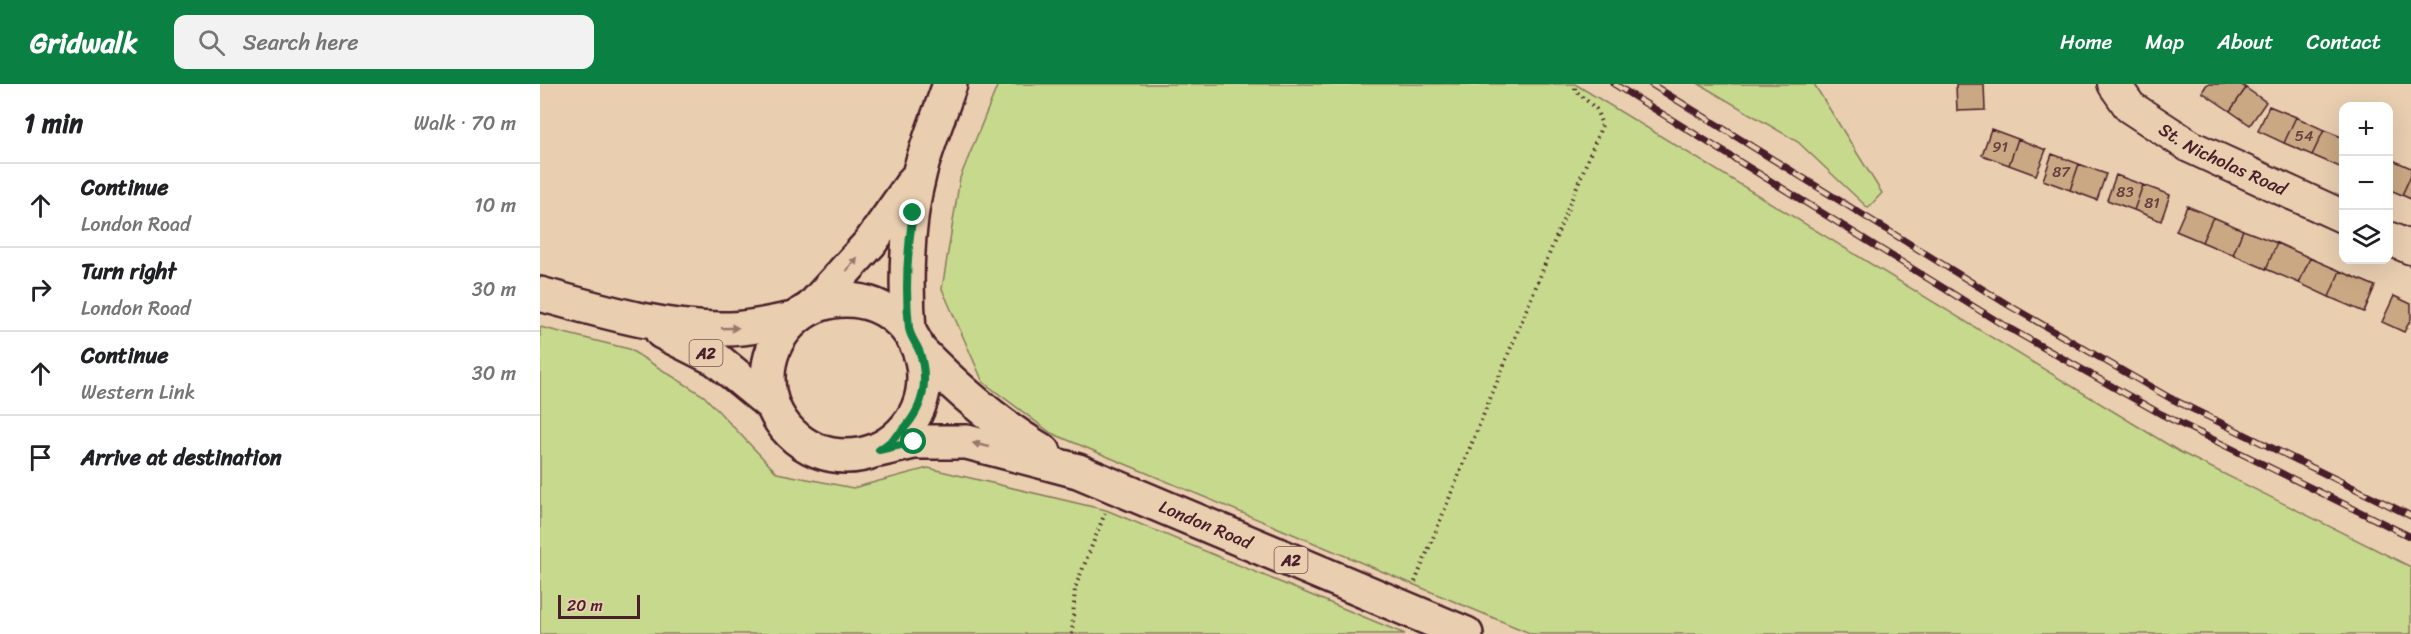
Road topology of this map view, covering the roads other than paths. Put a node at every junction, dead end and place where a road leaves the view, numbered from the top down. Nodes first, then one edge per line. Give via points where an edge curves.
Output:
1 (950, 84) edge
2 (2114, 84) edge
3 (920, 172) junction
4 (2339, 215) edge
5 (2393, 240) edge
6 (2411, 248) edge
7 (540, 294) edge
8 (803, 313) junction
9 (630, 318) junction
10 (914, 342) junction
11 (772, 405) junction
12 (879, 450) junction
13 (1077, 471) junction
14 (1466, 634) edge

1 - 3 main road
2 - 4 street, St. Nicholas Road via 2130,107 2191,147
8 -> 3 main road via 870,243
3 - 10 main road via 907,255 906,288
5 - 6 street
7 - 9 main road, London Road / A2
9 -> 8 main road, London Road / A2 via 725,329 755,327
8 - 10 main road, London Road / A2 via 833,301 855,300 894,317
8 - 11 main road, London Road / A2 via 779,337 770,358 767,382
9 - 11 main road, London Road / A2 via 716,359
10 - 12 main road, London Road / A2 via 924,374 922,397 913,419 898,437
10 - 13 main road, London Road / A2 via 955,387 993,419
11 - 12 main road, London Road / A2 via 784,427 804,445 828,455 854,456
13 -> 12 main road, London Road / A2 via 949,440
13 - 14 main road, London Road / A2

